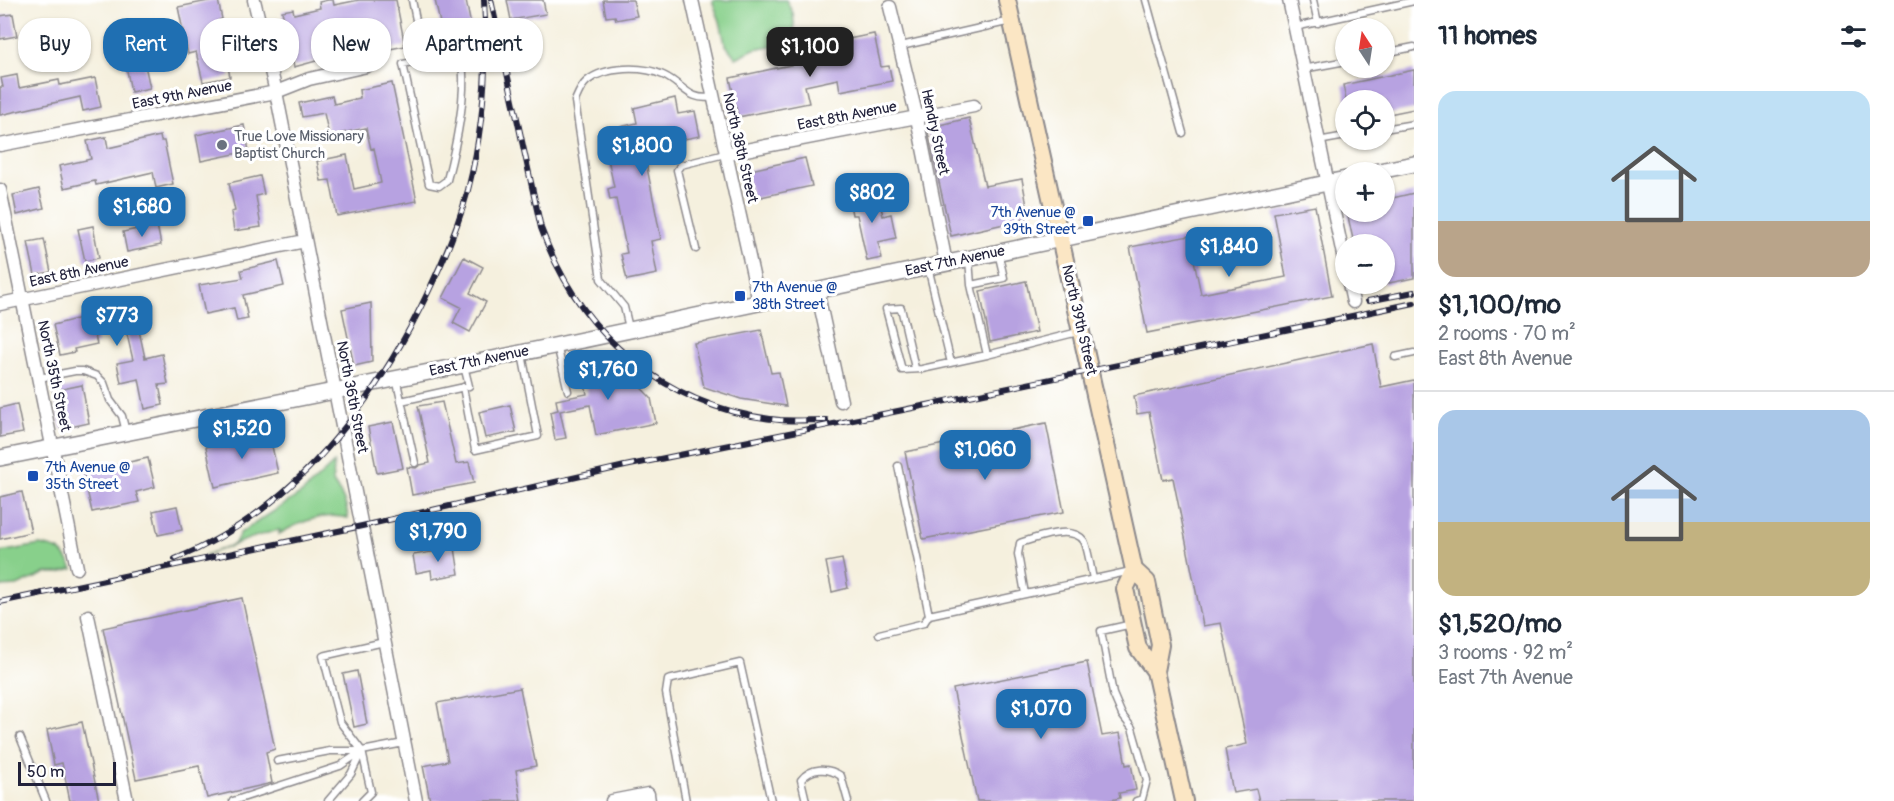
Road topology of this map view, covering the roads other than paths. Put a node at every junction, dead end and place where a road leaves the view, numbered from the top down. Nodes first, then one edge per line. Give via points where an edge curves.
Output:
1 (254, 0) edge
2 (412, 0) edge
3 (692, 0) edge
4 (1007, 0) edge
5 (1146, 0) edge
6 (1289, 0) edge
7 (1313, 0) edge
8 (1414, 1) edge
9 (890, 7) dead end
10 (416, 18) edge
11 (1012, 21) junction
12 (1317, 23) junction
13 (1295, 27) junction
14 (901, 46) junction
15 (1414, 46) edge
16 (1395, 50) edge
17 (424, 60) joint
18 (1335, 63) edge
19 (1304, 69) junction
20 (340, 72) edge
21 (276, 92) junction
22 (713, 97) junction
23 (974, 106) dead end
24 (917, 118) junction
25 (1414, 124) edge
26 (1395, 127) edge
27 (1183, 133) dead end
28 (1335, 138) edge
29 (1318, 141) junction
30 (0, 145) edge
31 (725, 154) junction
32 (1414, 164) edge
33 (1395, 168) edge
34 (1335, 181) edge
35 (1327, 183) junction
36 (0, 190) edge
37 (1338, 234) edge
38 (1060, 239) junction
39 (305, 241) junction
40 (696, 249) dead end
41 (998, 252) junction
42 (969, 258) junction
43 (946, 263) junction
44 (928, 267) junction
45 (972, 285) junction
46 (817, 290) junction
47 (1351, 294) edge
48 (23, 299) junction
49 (759, 302) junction
50 (1353, 302) dead end
51 (0, 304) edge
52 (630, 329) junction
53 (1082, 331) junction
54 (557, 345) junction
55 (521, 352) junction
56 (1414, 352) edge
57 (987, 355) junction
58 (1395, 357) dead end
59 (951, 363) junction
60 (464, 365) junction
61 (915, 368) junction
62 (39, 378) junction
63 (396, 378) junction
64 (463, 387) junction
65 (335, 391) junction
66 (568, 391) dead end
67 (401, 400) junction
68 (841, 400) dead end
69 (126, 432) junction
70 (53, 447) junction
71 (0, 458) edge
72 (415, 463) dead end
73 (898, 466) dead end
74 (77, 568) dead end
75 (1134, 570) junction
76 (1093, 579) junction
77 (1025, 594) junction
78 (929, 615) junction
79 (88, 616) dead end
80 (1133, 624) junction
81 (879, 634) dead end
82 (384, 642) junction
83 (1155, 671) junction
84 (20, 737) dead end
85 (404, 743) junction
86 (362, 751) junction
87 (277, 761) dead end
88 (648, 797) edge
89 (46, 801) edge
90 (127, 801) edge
91 (233, 801) edge
92 (328, 801) edge
93 (362, 801) edge
94 (416, 801) edge
95 (612, 801) edge
96 (686, 801) edge
97 (771, 801) edge
98 (806, 801) edge
99 (848, 801) edge
100 (1136, 801) edge
101 (1184, 801) edge

1 - 21 street, North 36th Street
2 - 10 lane
3 - 22 street, North 38th Street
4 - 11 main road, North 39th Street
5 - 27 lane
6 - 13 street
7 - 12 lane
8 - 12 lane
9 - 14 street, Hendry Street
11 - 14 lane
11 - 38 main road, North 39th Street
12 - 13 lane
13 - 19 street
14 - 24 street, Hendry Street
15 - 16 lane
17 - 17 lane via 403,63 429,184 440,186 447,180 451,165 464,68 461,53
18 - 19 lane
19 - 29 street
20 - 21 street, East 9th Avenue
21 - 30 street, East 9th Avenue
21 - 39 street, North 36th Street
22 - 31 street, North 38th Street
22 - 52 lane via 695,97 649,69 596,76 586,82 575,101 601,279 624,307
23 - 24 street, East 8th Avenue
24 - 31 street, East 8th Avenue
24 - 43 street, Hendry Street
25 - 26 lane
28 - 29 lane
29 - 35 street
31 - 40 lane via 681,165 677,170
31 - 49 street, North 38th Street
32 - 33 street
34 - 35 street, East 7th Avenue
35 - 37 street
35 - 38 street, East 7th Avenue
36 - 48 street, North 35th Street
38 - 41 street, East 7th Avenue
38 - 53 main road, North 39th Street
39 - 48 street, East 8th Avenue
39 - 65 street, North 36th Street
41 - 42 street, East 7th Avenue
41 - 45 lane via 1004,278
42 - 43 street, East 7th Avenue
42 - 45 lane
43 - 44 street, East 7th Avenue
44 - 46 street, East 7th Avenue
44 - 59 lane
45 - 57 lane
46 - 49 street, East 7th Avenue
46 - 68 street
47 - 50 street
48 - 51 street, East 8th Avenue
48 - 62 street, North 35th Street
49 - 52 street, East 7th Avenue
52 - 54 street, East 7th Avenue
53 - 57 lane
53 - 75 main road, North 39th Street
54 - 55 street, East 7th Avenue
54 - 66 lane
55 - 60 street, East 7th Avenue
55 - 64 lane via 538,436 475,450
56 - 58 lane
57 - 59 lane
59 - 61 lane
60 - 63 street, East 7th Avenue
60 - 64 lane via 469,386
61 - 61 lane via 901,308 886,309 902,370
62 - 69 lane via 75,371 97,376 122,416
62 - 70 street, North 35th Street
63 - 65 street, East 7th Avenue
63 - 67 lane
64 - 67 lane
65 - 69 street, East 7th Avenue
65 - 82 street, North 36th Street
67 - 72 lane
69 - 70 street, East 7th Avenue
70 - 71 street, East 7th Avenue
70 - 74 street, North 35th Street
73 - 78 lane
75 - 76 lane
75 - 80 main road, North 39th Street via 1125,588
75 - 83 main road, North 39th Street via 1147,582 1160,645
76 - 77 lane
76 - 77 lane via 1084,541 1074,534 1050,534 1020,543 1018,554
77 - 78 lane
78 - 81 lane via 924,623
79 - 90 street
80 - 83 main road, North 39th Street via 1138,648
80 - 100 lane via 1101,631 1113,694 1132,728 1148,780 1142,799
82 - 85 street, North 36th Street
82 - 86 lane via 323,656 340,722
83 - 101 main road, North 39th Street
84 - 89 lane
85 - 86 lane
85 - 94 street, North 36th Street
86 - 87 lane via 330,751
86 - 91 lane via 340,766
86 - 92 lane via 351,774
86 - 93 lane via 371,792
88 - 95 street
96 - 97 lane via 666,693 668,680 740,663
98 - 99 lane via 801,780 805,775 830,769 841,776

